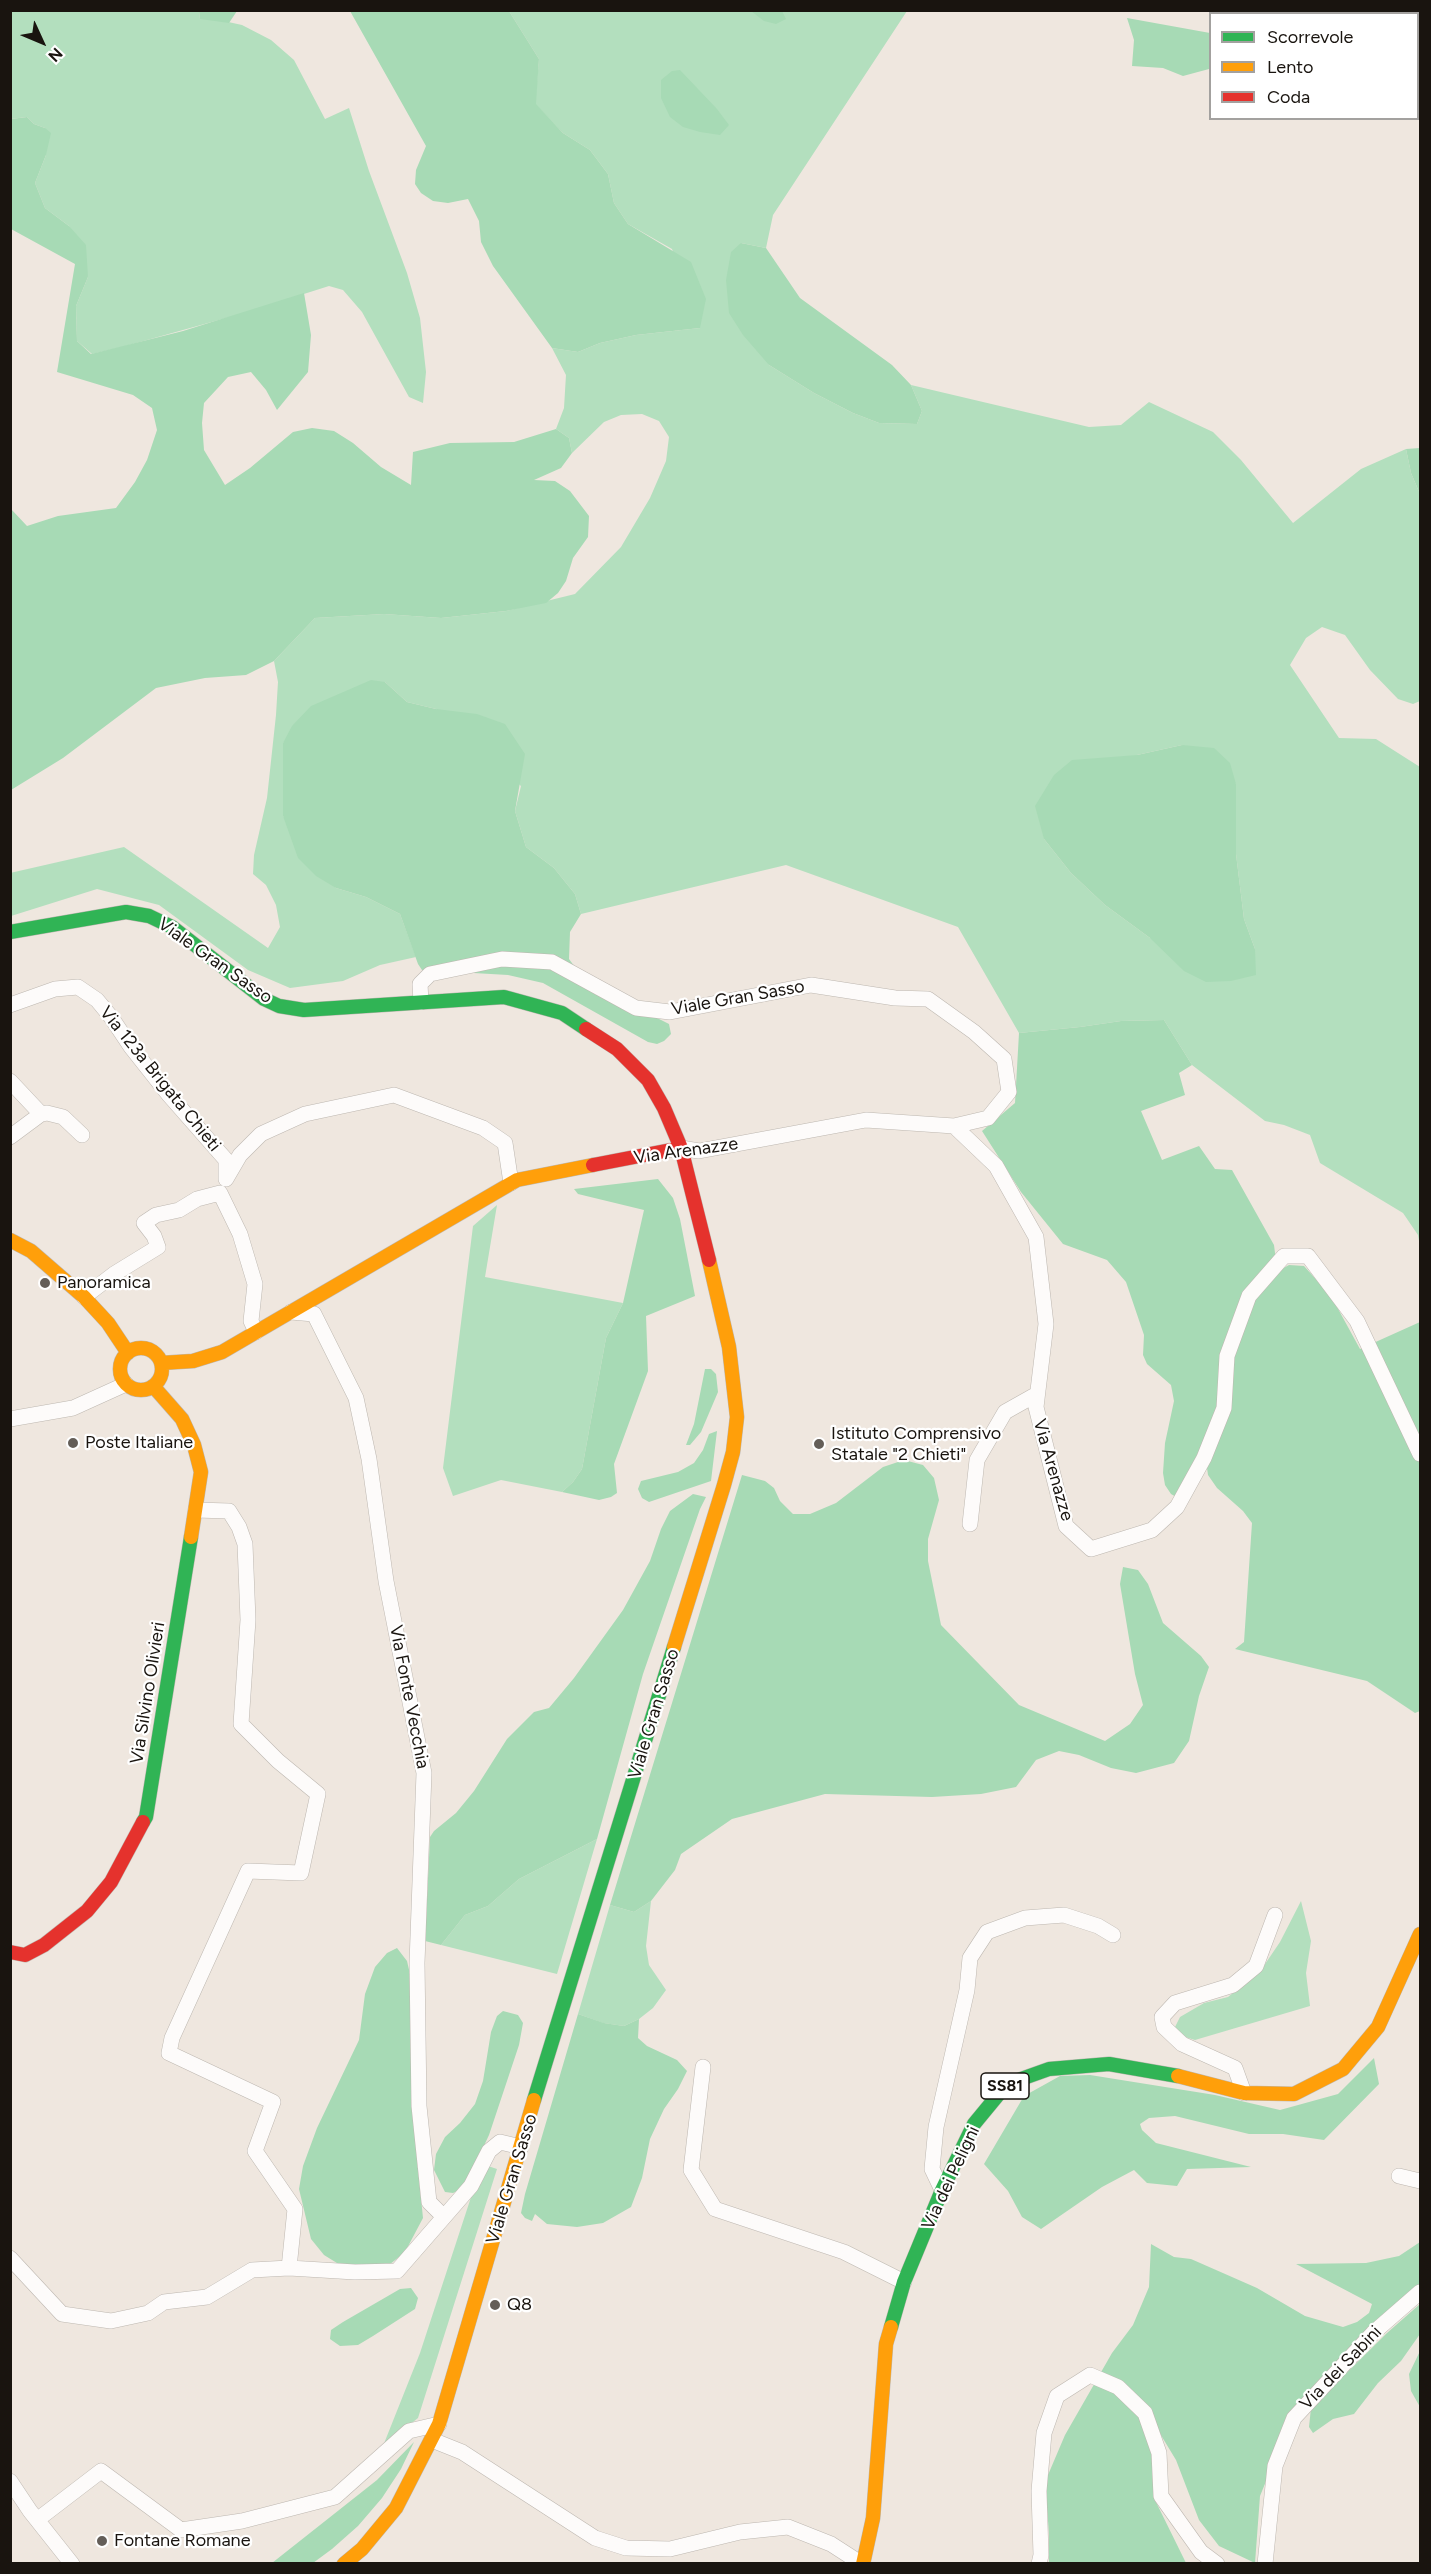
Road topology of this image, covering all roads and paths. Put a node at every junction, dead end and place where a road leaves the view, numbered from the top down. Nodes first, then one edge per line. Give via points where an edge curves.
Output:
1 (10, 932) edge
2 (422, 1002) junction
3 (10, 1005) edge
4 (10, 1081) edge
5 (41, 1114) junction
6 (954, 1126) junction
7 (82, 1135) dead end
8 (10, 1137) edge
9 (681, 1148) junction
10 (511, 1183) junction
11 (223, 1186) junction
12 (11, 1241) edge
13 (84, 1296) junction
14 (291, 1312) junction
15 (256, 1332) junction
16 (128, 1353) junction
17 (161, 1363) junction
18 (126, 1384) junction
19 (153, 1386) junction
20 (1037, 1394) junction
21 (10, 1419) edge
22 (1420, 1454) edge
23 (196, 1510) junction
24 (970, 1524) dead end
25 (1275, 1915) dead end
26 (1420, 1934) edge
27 (1113, 1935) dead end
28 (10, 1952) edge
29 (703, 2067) dead end
30 (1244, 2093) junction
31 (521, 2147) junction
32 (1399, 2176) dead end
33 (1420, 2181) edge
34 (942, 2190) junction
35 (444, 2217) junction
36 (10, 2258) edge
37 (288, 2268) junction
38 (904, 2282) junction
39 (1420, 2292) edge
40 (439, 2424) junction
41 (432, 2440) junction
42 (10, 2481) edge
43 (37, 2520) junction
44 (72, 2564) edge
45 (344, 2564) edge
46 (863, 2564) edge
47 (1039, 2564) edge
48 (1217, 2564) edge
49 (1265, 2564) edge

1 - 2 main road, Viale Gran Sasso via 126,912 149,916 171,927 264,999 279,1006 304,1010
2 - 6 street, Viale Gran Sasso via 420,984 430,974 502,959 552,962 636,1008 670,1012 811,986 928,999 1004,1059 1009,1092 988,1118
2 - 9 main road, Viale Gran Sasso via 504,997 562,1013 617,1049 648,1080
3 - 11 street, Via 123a Brigata Chieti via 55,989 78,987 97,1000 130,1047 226,1160
4 - 5 street
5 - 7 street via 63,1117
5 - 8 street
6 - 9 street, Via Arenazze via 866,1120 699,1151
6 - 20 street, Via Arenazze via 996,1166 1036,1237 1046,1324
9 - 10 main road, Via Arenazze
9 - 31 main road, Viale Gran Sasso via 729,1347 736,1406 733,1452
10 - 11 street, Via 123a Brigata Chieti via 505,1143 483,1128 394,1095 305,1114 261,1134 240,1155
10 - 14 main road, Via Arenazze
11 - 13 street via 179,1210 156,1215 144,1223 158,1247
11 - 15 street via 255,1284 250,1321
12 - 13 main road via 40,1258
13 - 16 main road
14 - 15 main road, Via Arenazze
14 - 35 street, Via Fonte Vecchia via 314,1314 356,1398 386,1581 424,1773 417,1963 419,2106 429,2202
15 - 17 main road, Via Arenazze via 206,1358
16 - 17 main road via 147,1349
16 - 18 main road via 120,1365
17 - 19 main road via 161,1376
18 - 19 main road via 142,1390
18 - 21 street via 85,1404
19 - 23 main road, Via Silvino Olivieri via 182,1419 196,1452 201,1472
20 - 22 street, Via Arenazze via 1036,1407 1066,1526 1091,1549 1152,1530 1178,1507 1224,1408 1227,1356 1249,1296 1284,1256 1308,1256 1357,1321
20 - 24 street via 1005,1412 977,1460
23 - 28 main road, Via Silvino Olivieri via 146,1817 111,1882 87,1911 44,1945 25,1955
23 - 37 street via 229,1510 245,1544 248,1620 241,1724 318,1794 301,1873 248,1871 172,2038 169,2053 273,2102 255,2151 295,2209
25 - 30 street via 1256,1966 1233,1985 1175,2003 1162,2017 1164,2027 1182,2044 1235,2068
26 - 30 main road, Via dei Peligni / SS81 via 1378,2027 1343,2069 1294,2094
27 - 34 street via 1064,1915 1024,1918 987,1932 970,1958 967,1990 936,2127 932,2169
29 - 38 street via 691,2170 716,2209 844,2252
30 - 34 main road, Via dei Peligni / SS81 via 1109,2064 1049,2069 1007,2084 974,2124
31 - 35 street via 500,2142 489,2151 471,2186
31 - 40 main road, Viale Gran Sasso
32 - 33 street
34 - 38 main road, Via dei Peligni / SS81
35 - 37 street via 397,2271
36 - 37 street via 62,2314 111,2321 148,2313 164,2302 207,2297 252,2270
38 - 46 main road, Via dei Peligni / SS81 via 886,2344 873,2518
39 - 49 street, Via dei Sabini via 1373,2333 1294,2418 1275,2466
40 - 41 main road, Viale Gran Sasso
40 - 43 street via 409,2431 335,2497 242,2521 181,2530 101,2471
41 - 45 main road, Viale Gran Sasso via 396,2508
41 - 46 street via 462,2452 595,2538 626,2548 670,2548 740,2532 788,2527 831,2544
42 - 43 street
43 - 44 street
47 - 48 street via 1044,2433 1057,2396 1090,2375 1118,2387 1145,2414 1159,2453 1161,2496 1201,2552

